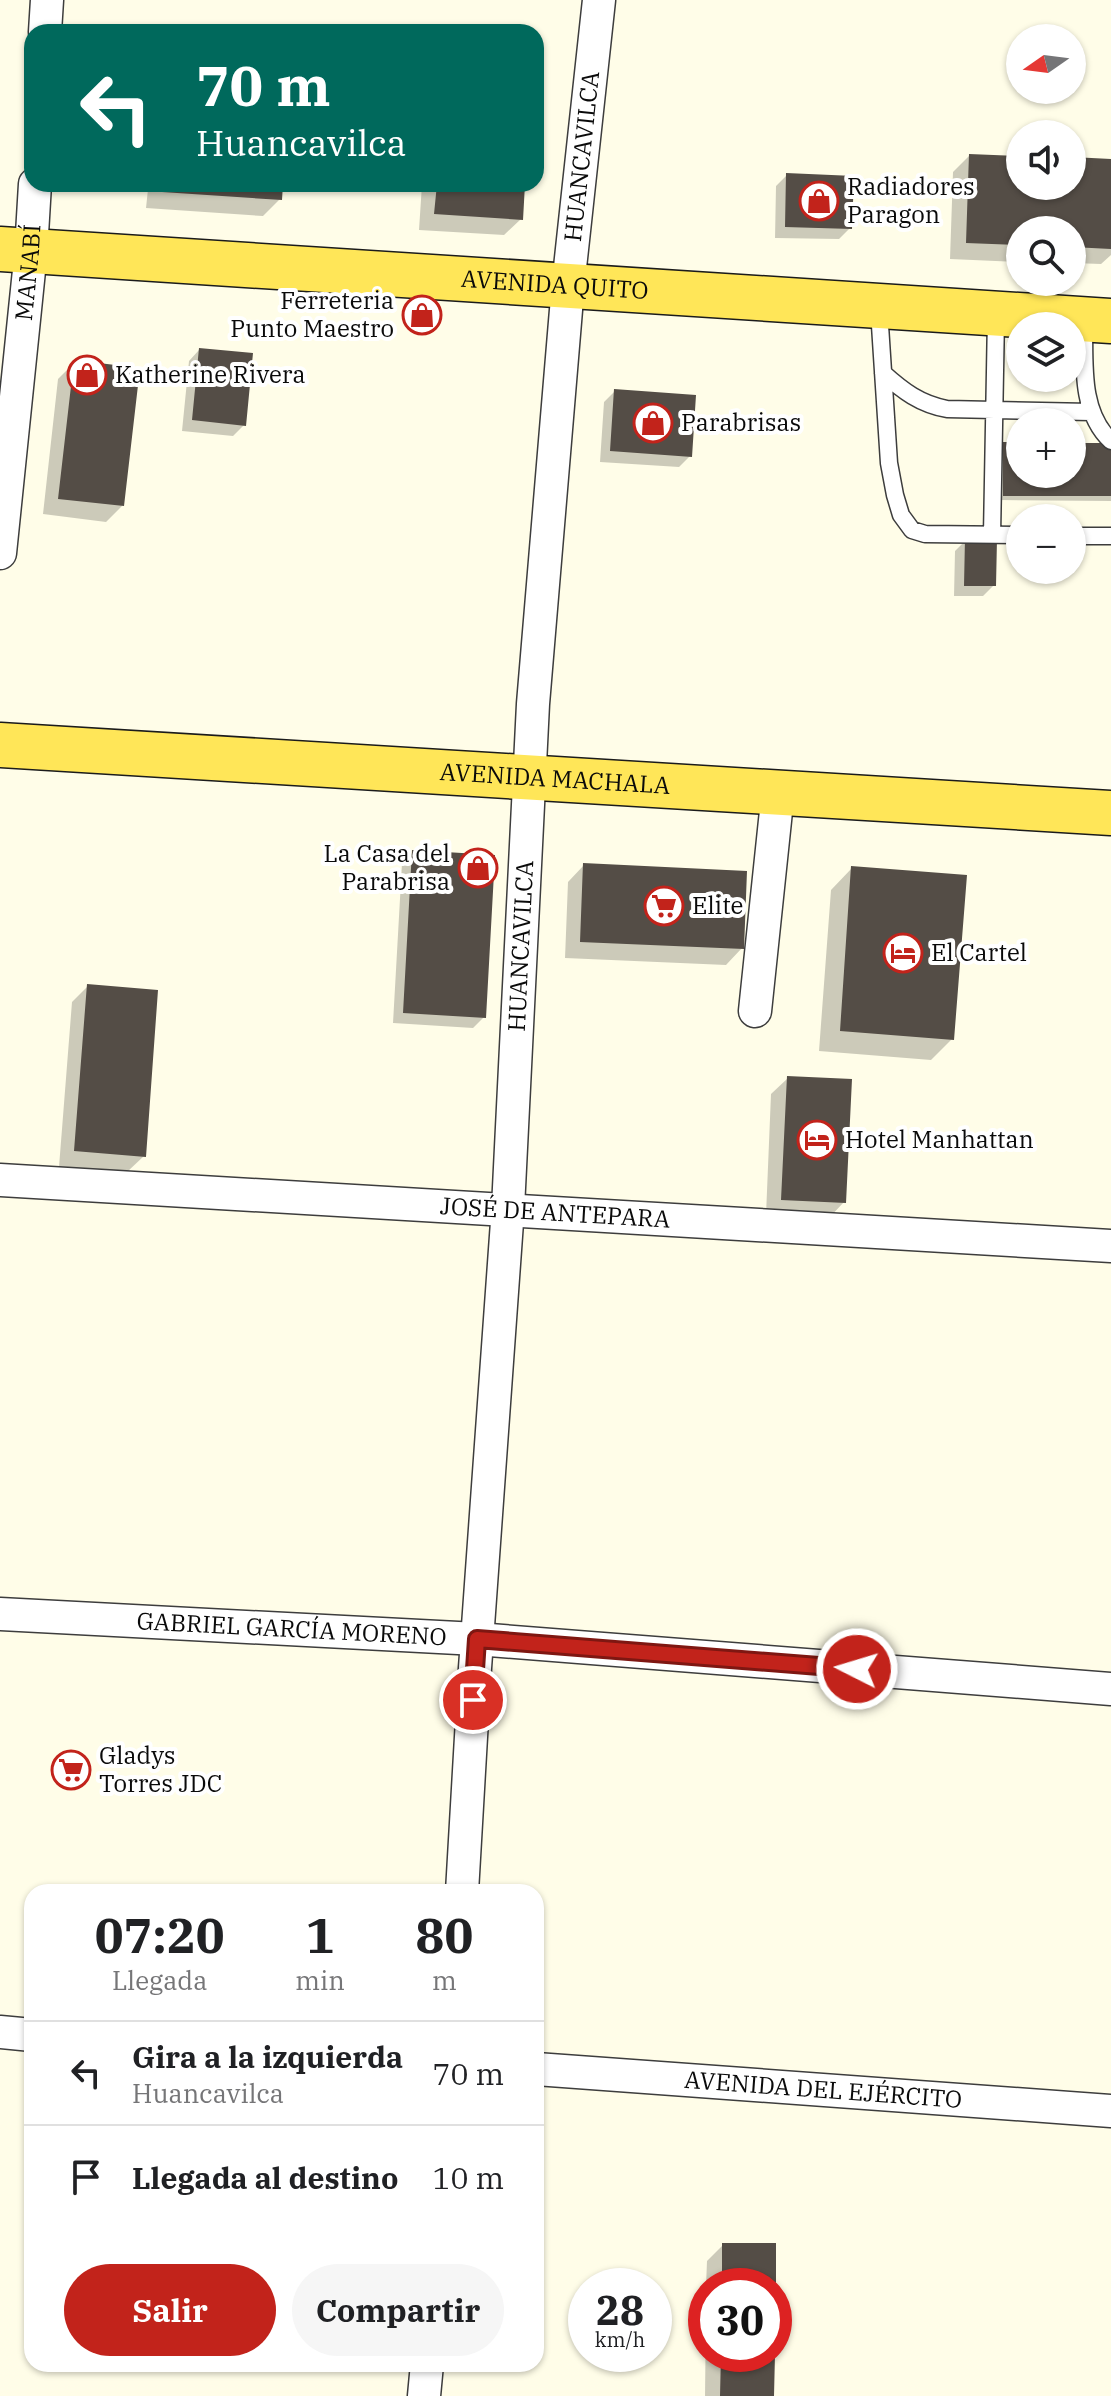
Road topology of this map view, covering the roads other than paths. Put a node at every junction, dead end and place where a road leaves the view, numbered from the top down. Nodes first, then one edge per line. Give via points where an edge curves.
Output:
1 (47, 0) edge
2 (599, 0) edge
3 (46, 24) edge
4 (33, 192) edge
5 (16, 250) edge
6 (568, 286) junction
7 (879, 306) junction
8 (996, 314) junction
9 (1097, 320) edge
10 (883, 373) junction
11 (994, 410) junction
12 (1091, 412) junction
13 (1111, 441) edge
14 (992, 535) junction
15 (1006, 535) edge
16 (1086, 536) edge
17 (1111, 536) edge
18 (0, 553) edge
19 (0, 745) edge
20 (529, 776) junction
21 (778, 792) junction
22 (1111, 813) edge
23 (755, 1011) dead end
24 (0, 1180) edge
25 (508, 1208) junction
26 (1111, 1246) edge
27 (0, 1614) edge
28 (477, 1639) junction
29 (1111, 1689) edge
30 (462, 1884) edge
31 (0, 2032) edge
32 (24, 2034) edge
33 (544, 2070) edge
34 (1111, 2111) edge
35 (426, 2372) edge
36 (424, 2396) edge

1 - 3 street
2 - 6 street, HUANCAVILCA
4 - 5 street, MANABÍ
5 - 6 main road, AVENIDA QUITO
5 - 18 street, MANABÍ
6 - 7 main road, AVENIDA QUITO
6 - 20 street, HUANCAVILCA
7 - 8 main road, AVENIDA QUITO
7 - 10 lane
8 - 9 main road, AVENIDA QUITO
8 - 11 lane
9 - 12 lane via 1086,386
10 - 11 lane via 930,406
10 - 14 lane via 889,463 895,495 912,530
11 - 12 lane
11 - 14 lane
12 - 13 lane
14 - 15 lane
16 - 17 lane
19 - 20 main road, AVENIDA MACHALA
20 - 21 main road, AVENIDA MACHALA
20 - 25 street, HUANCAVILCA
21 - 22 main road, AVENIDA MACHALA
21 - 23 street
24 - 25 street, JOSÉ DE ANTEPARA
25 - 26 street, JOSÉ DE ANTEPARA
25 - 28 street, HUANCAVILCA
27 - 28 street, GABRIEL GARCÍA MORENO
28 - 29 street, GABRIEL GARCÍA MORENO
28 - 30 street, HUANCAVILCA
31 - 32 street
33 - 34 street, AVENIDA DEL EJÉRCITO
35 - 36 street

